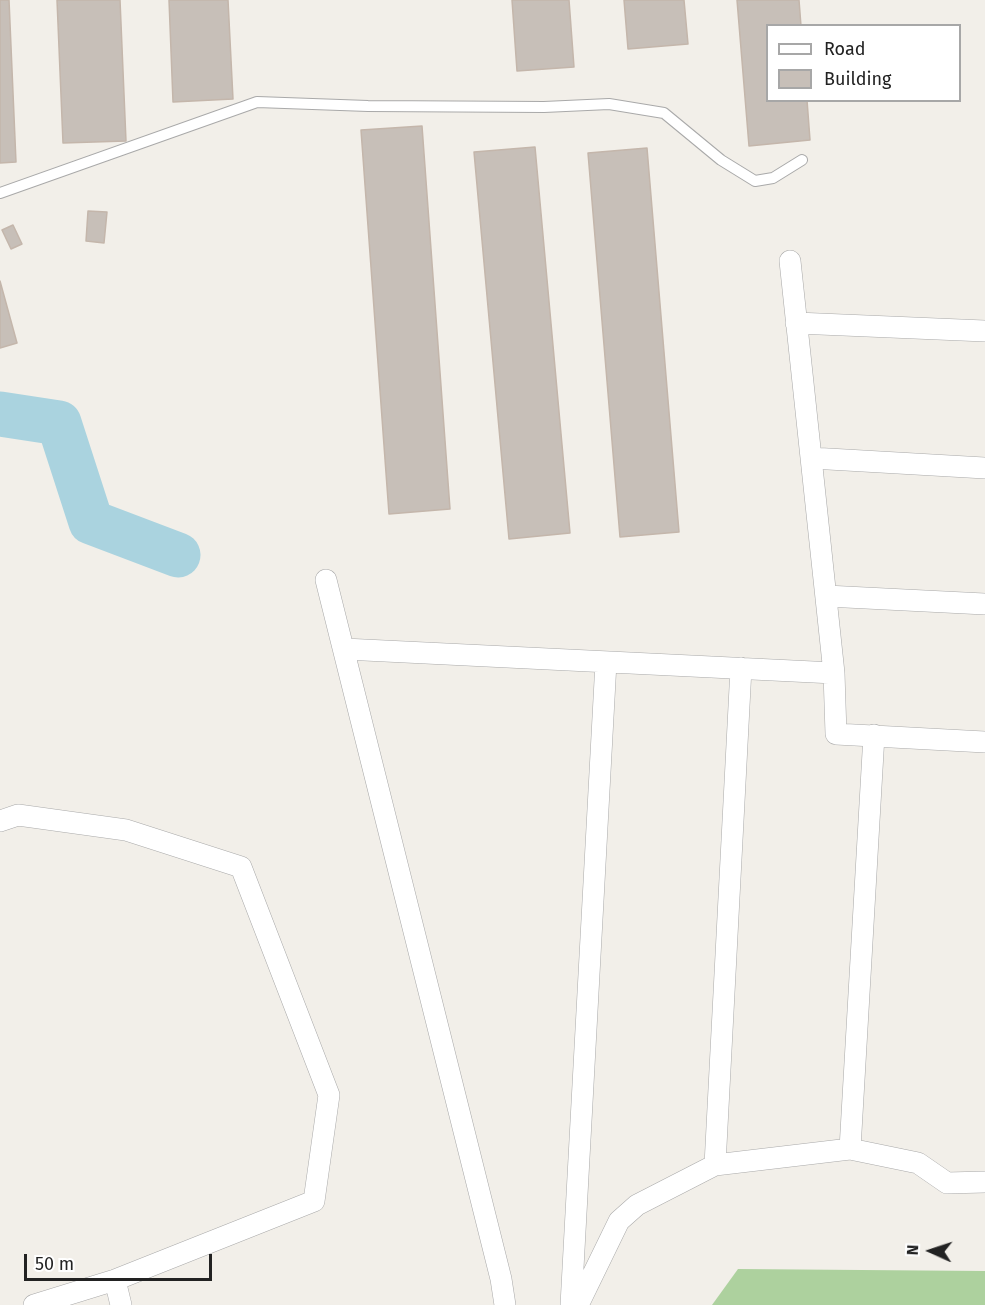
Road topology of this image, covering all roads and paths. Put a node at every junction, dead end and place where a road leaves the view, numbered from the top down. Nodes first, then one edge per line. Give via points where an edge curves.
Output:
1 (802, 160) dead end
2 (0, 193) edge
3 (789, 261) dead end
4 (796, 323) junction
5 (985, 332) edge
6 (811, 458) junction
7 (985, 468) edge
8 (326, 580) dead end
9 (826, 596) junction
10 (985, 604) edge
11 (344, 649) junction
12 (606, 662) junction
13 (741, 668) junction
14 (834, 673) junction
15 (874, 735) junction
16 (985, 742) edge
17 (0, 821) edge
18 (850, 1149) junction
19 (715, 1164) junction
20 (985, 1182) edge
21 (115, 1280) junction
22 (34, 1305) edge
23 (121, 1305) edge
24 (505, 1305) edge
25 (571, 1305) edge
26 (578, 1305) edge

1 - 2 lane via 773,178 755,181 722,160 664,112 609,104 368,106 257,102
3 - 4 street
4 - 5 street
4 - 6 street
6 - 7 street
6 - 9 street
8 - 11 street
9 - 10 street
9 - 14 street
11 - 12 street
11 - 24 street
12 - 13 street
12 - 25 street
13 - 14 street
13 - 19 street
14 - 15 street via 836,734
15 - 16 street
15 - 18 street
17 - 21 street via 18,815 126,830 241,867 329,1095 314,1200
18 - 19 street
18 - 20 street via 918,1163 947,1183
19 - 26 street via 637,1205 620,1221
21 - 22 street
21 - 23 street

